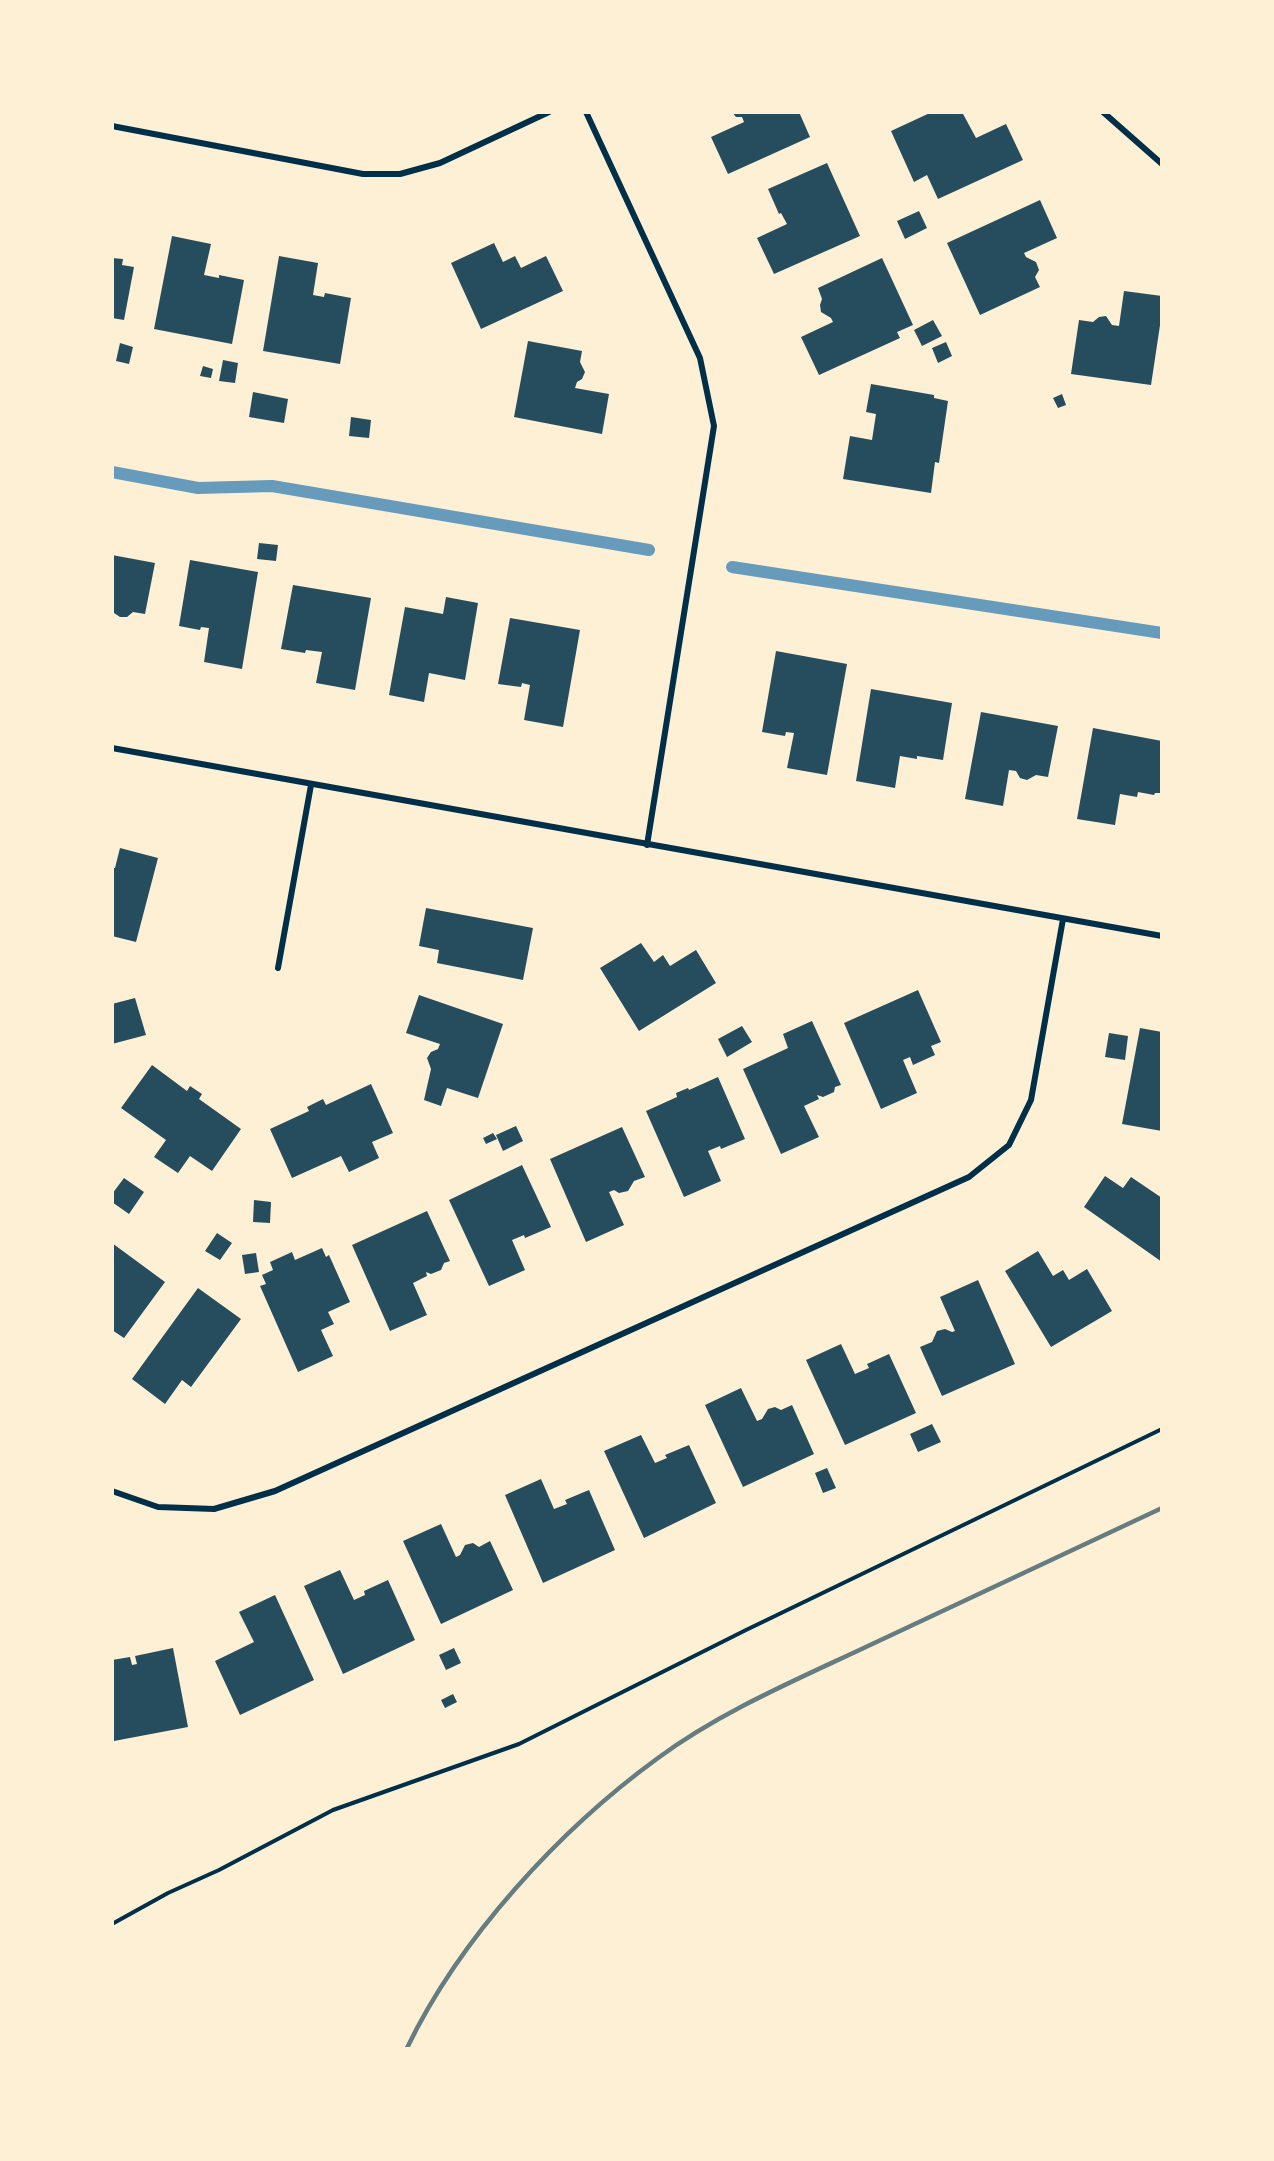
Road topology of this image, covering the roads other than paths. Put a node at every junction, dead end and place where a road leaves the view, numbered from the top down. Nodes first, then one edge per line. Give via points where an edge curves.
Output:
1 (549, 112) edge
2 (586, 112) edge
3 (1103, 112) edge
4 (112, 126) edge
5 (1161, 164) edge
6 (112, 748) edge
7 (311, 785) junction
8 (647, 845) junction
9 (1063, 919) junction
10 (1161, 936) edge
11 (278, 968) dead end
12 (112, 1491) edge

1 - 4 street via 440,163 400,174 363,174
2 - 8 street via 700,358 714,426
3 - 5 street
6 - 7 street
7 - 8 street
7 - 11 street
8 - 9 street
9 - 10 street
9 - 12 street via 1031,1100 1009,1145 969,1177 275,1491 214,1509 158,1507

